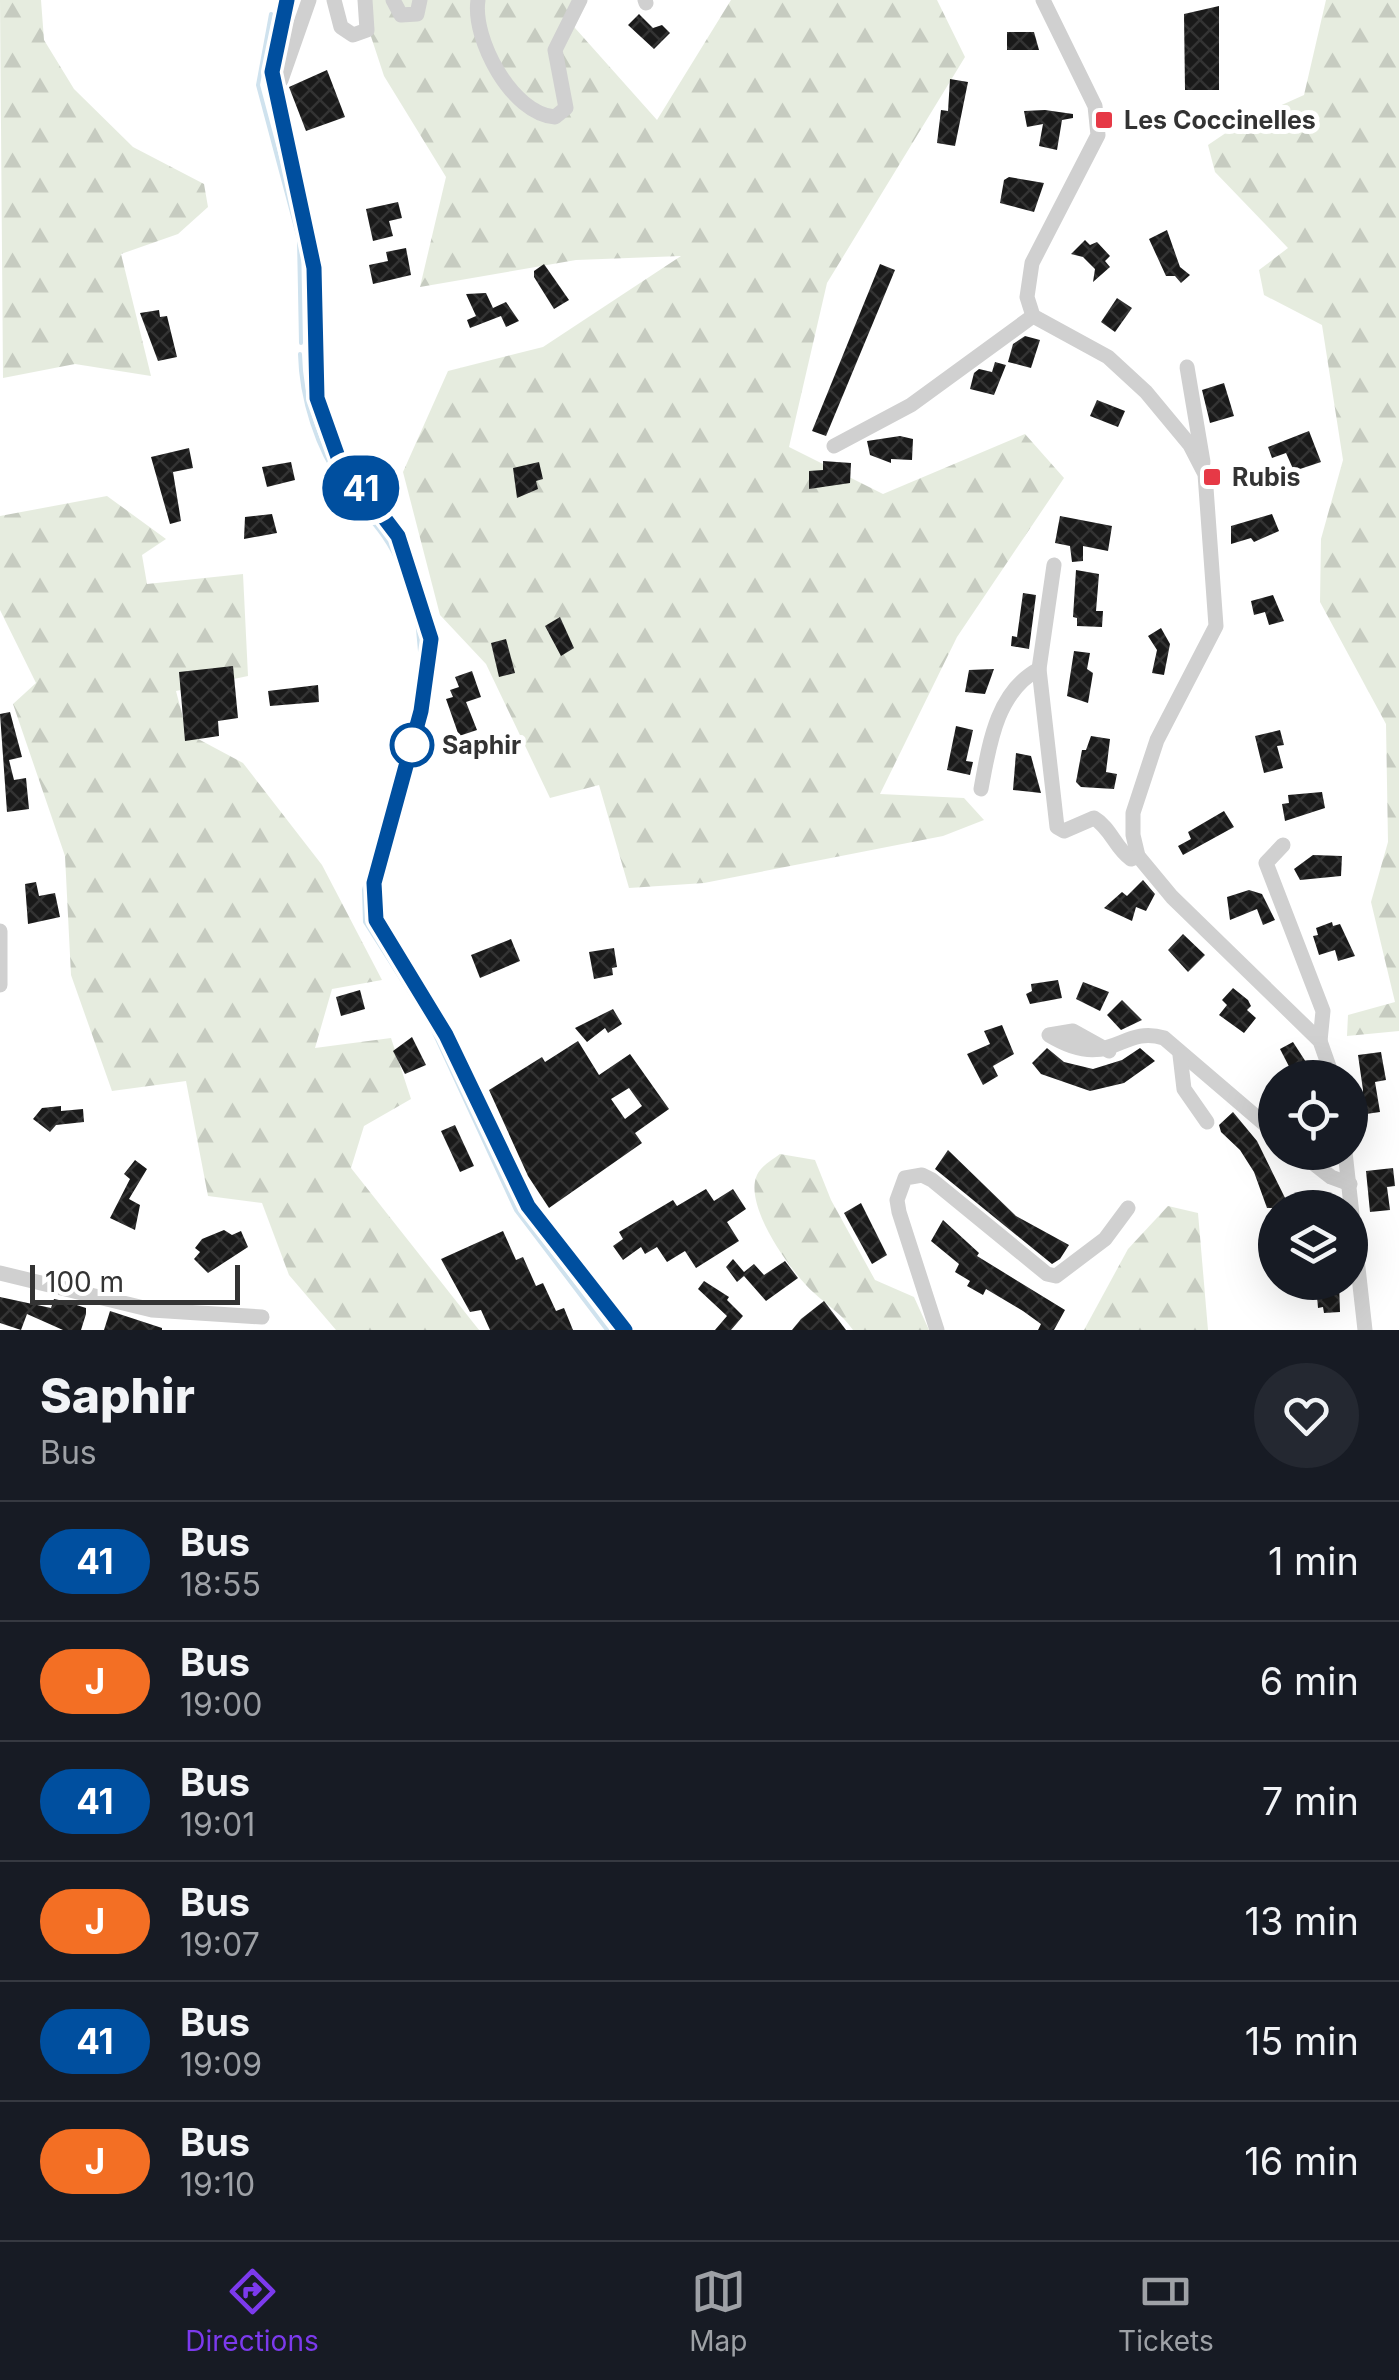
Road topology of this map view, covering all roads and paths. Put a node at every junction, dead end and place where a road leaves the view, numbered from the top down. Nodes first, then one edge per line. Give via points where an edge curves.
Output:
1 (287, 0) edge
2 (309, 0) edge
3 (334, 0) edge
4 (365, 0) edge
5 (393, 0) edge
6 (420, 0) edge
7 (478, 0) edge
8 (580, 0) edge
9 (1044, 0) edge
10 (274, 85) junction
11 (1034, 316) junction
12 (1187, 367) dead end
13 (834, 446) dead end
14 (1202, 466) junction
15 (1054, 565) dead end
16 (1039, 670) junction
17 (981, 789) dead end
18 (1283, 845) dead end
19 (1138, 856) junction
20 (0, 931) edge
21 (0, 985) edge
22 (1320, 1040) junction
23 (1108, 1050) dead end
24 (1180, 1055) junction
25 (1327, 1060) edge
26 (1258, 1119) edge
27 (1207, 1122) dead end
28 (1322, 1170) edge
29 (1348, 1170) edge
30 (1350, 1184) junction
31 (1128, 1208) dead end
32 (0, 1273) edge
33 (262, 1317) dead end
34 (625, 1330) edge
35 (937, 1330) edge
36 (1366, 1330) edge

1 - 10 street via 275,45
2 - 10 street
3 - 4 street via 341,27 354,35 367,30
5 - 6 street via 409,17 417,14
7 - 8 street via 476,22 492,65 536,111 554,117 566,108 555,50
9 - 11 street via 1095,106 1098,135 1032,263 1027,297
10 - 34 street via 314,268 314,366 322,422 345,469 398,536 431,639 421,711 374,883 376,920 446,1035 528,1206
11 - 13 street via 911,405
11 - 14 street via 1108,356 1146,392
12 - 14 street
14 - 19 street via 1216,626 1138,792 1132,813
15 - 16 street
16 - 17 street via 994,723
16 - 19 street via 1057,827 1064,831 1094,818 1123,853
18 - 22 street via 1266,863 1323,1010
19 - 22 street via 1184,910
20 - 21 street
22 - 25 street
23 - 24 street via 1153,1034
24 - 26 street
24 - 27 street via 1184,1088
28 - 30 street
29 - 30 street
30 - 36 street
31 - 35 street via 1106,1239 1056,1276 932,1180 906,1178 899,1212
32 - 33 street via 152,1310

